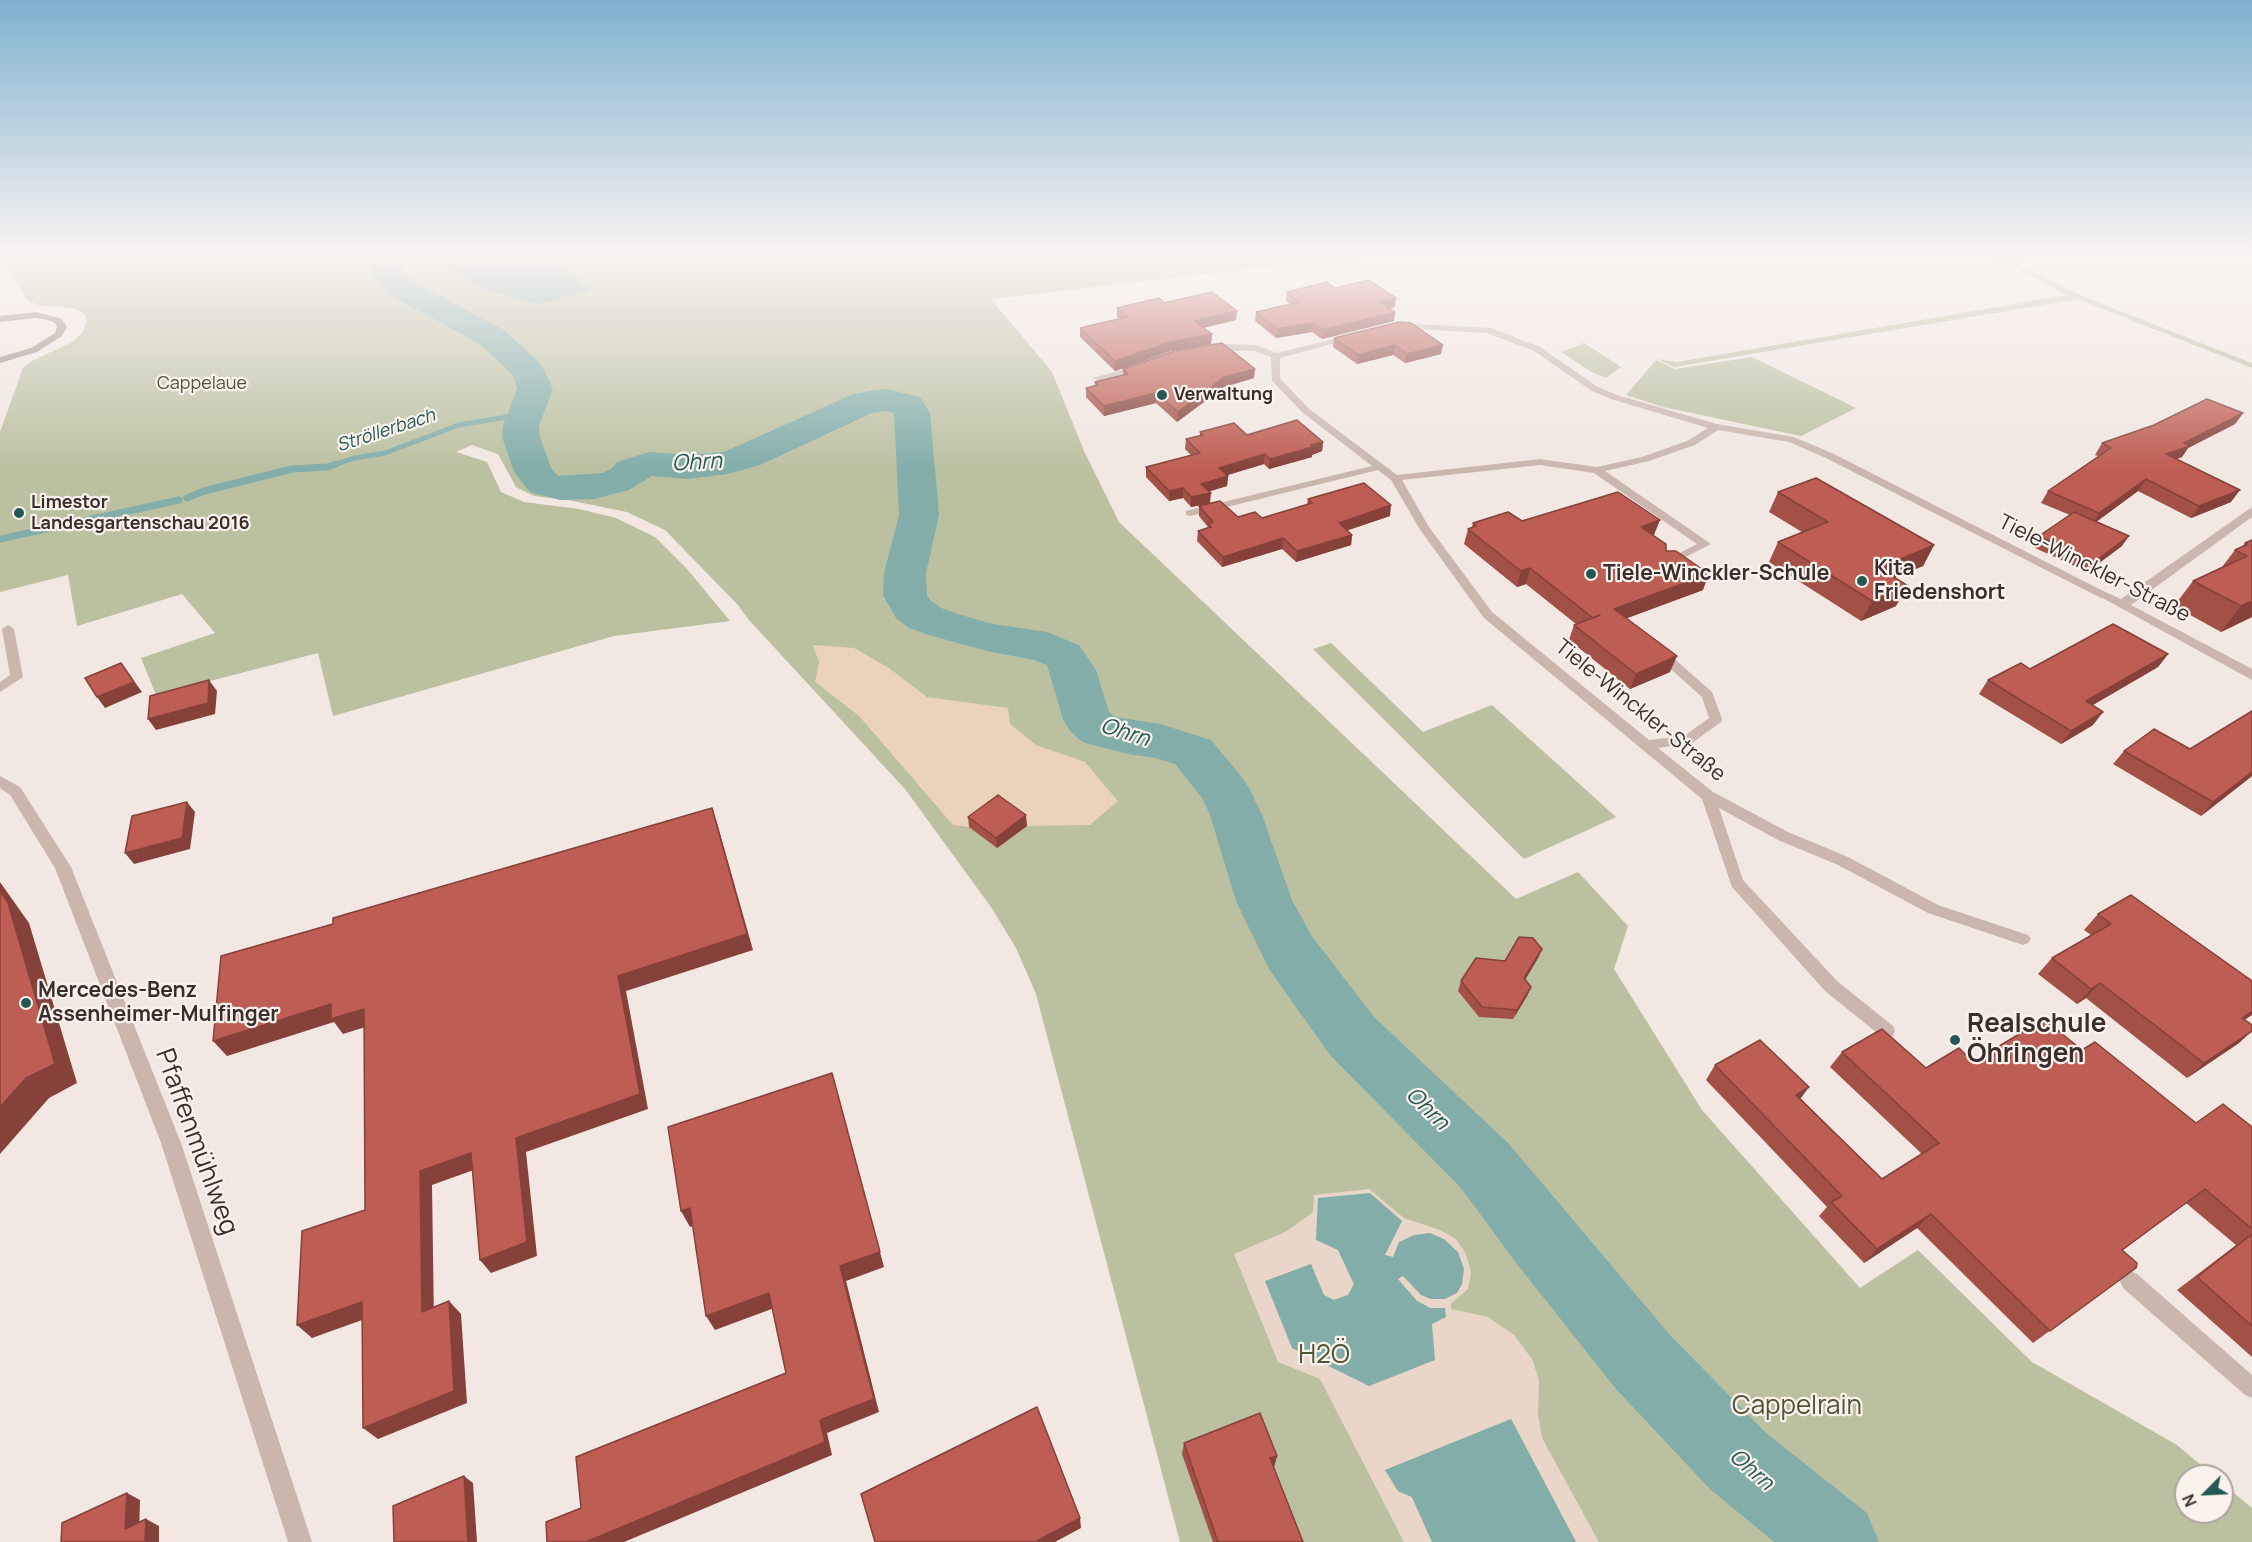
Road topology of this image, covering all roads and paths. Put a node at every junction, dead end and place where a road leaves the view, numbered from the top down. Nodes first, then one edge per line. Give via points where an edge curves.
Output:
1 (61, 326) edge
2 (1391, 327) edge
3 (1366, 332) edge
4 (1195, 352) edge
5 (1276, 356) junction
6 (0, 360) edge
7 (1151, 364) edge
8 (1098, 378) dead end
9 (1716, 426) junction
10 (1379, 467) junction
11 (1597, 470) junction
12 (1395, 478) junction
13 (2252, 511) edge
14 (1190, 513) edge
15 (1666, 564) edge
16 (2105, 596) joint
17 (2122, 605) junction
18 (8, 629) dead end
19 (1649, 644) edge
20 (2252, 675) edge
21 (0, 688) edge
22 (1645, 746) junction
23 (0, 781) edge
24 (1708, 796) junction
25 (2023, 939) dead end
26 (1887, 1031) edge
27 (2130, 1281) edge
28 (2252, 1388) edge
29 (300, 1542) edge

1 - 6 main road via 49,342
2 - 9 lane, Tiele-Winckler-Straße via 1488,330 1537,349 1595,389 1614,397
3 - 5 lane
4 - 5 lane via 1251,348
5 - 10 lane, Tiele-Winckler-Straße via 1275,379 1305,410
7 - 8 lane
9 - 11 lane via 1691,442 1645,459
9 - 16 lane, Tiele-Winckler-Straße via 1791,439 1821,452
10 - 12 lane, Tiele-Winckler-Straße
10 - 14 lane
11 - 12 lane via 1540,462
11 - 15 lane via 1705,544
12 - 22 lane, Tiele-Winckler-Straße via 1424,528 1488,615
13 - 17 street
16 - 17 street, Tiele-Winckler-Straße
17 - 20 street, Tiele-Winckler-Straße
18 - 21 lane via 17,677
19 - 22 lane via 1708,695 1716,719 1687,740
22 - 24 lane, Tiele-Winckler-Straße
23 - 29 street, Pfaffenmühlweg via 15,791 63,867 171,1143
24 - 25 lane, Tiele-Winckler-Straße via 1933,909
24 - 26 lane via 1737,883 1831,986
27 - 28 lane

